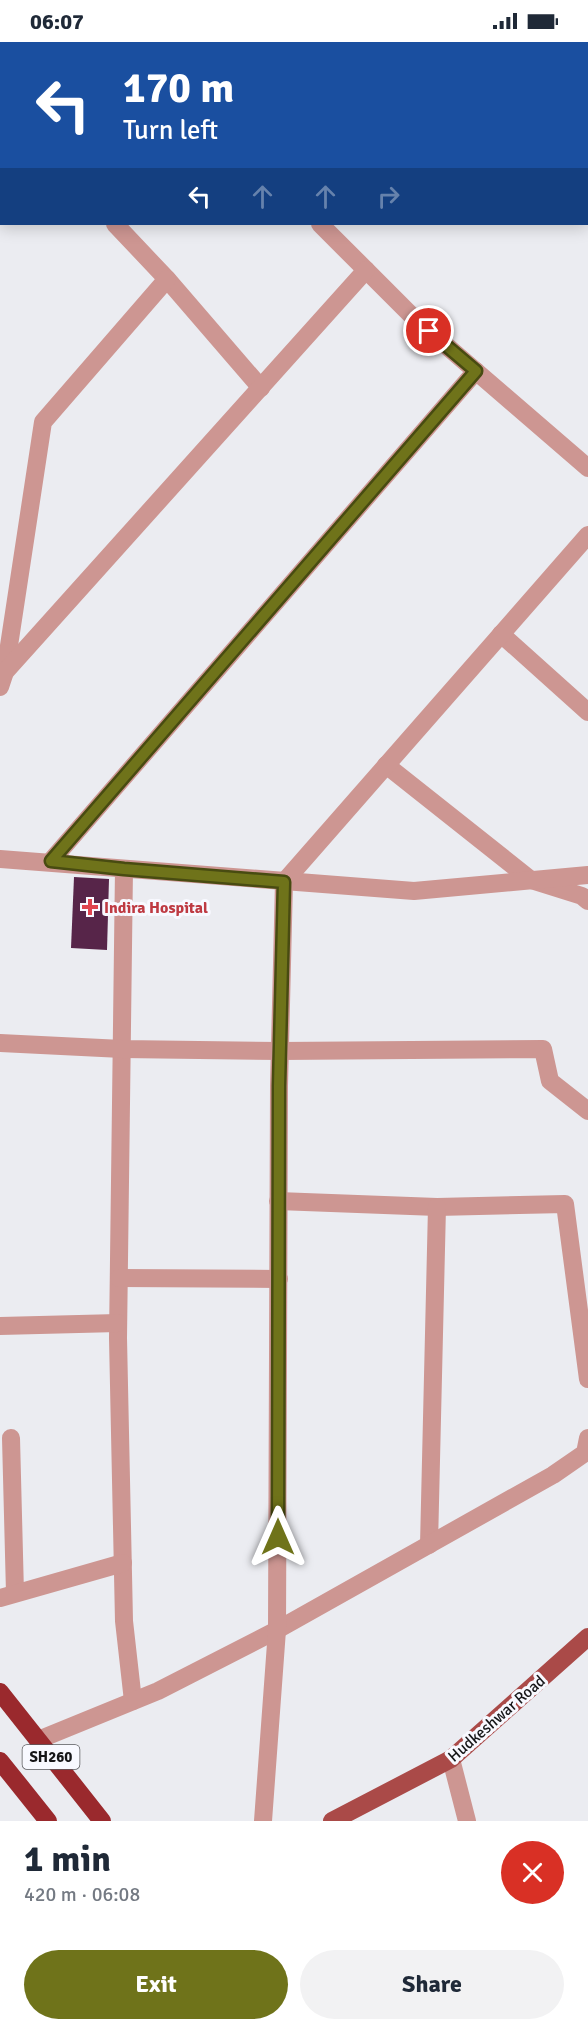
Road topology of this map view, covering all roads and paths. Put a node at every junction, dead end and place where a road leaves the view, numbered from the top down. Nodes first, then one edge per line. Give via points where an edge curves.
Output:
1 (116, 225) edge
2 (321, 225) edge
3 (366, 270) junction
4 (167, 279) junction
5 (476, 371) junction
6 (261, 388) junction
7 (588, 468) edge
8 (588, 535) edge
9 (501, 634) junction
10 (2, 680) edge
11 (588, 712) edge
12 (386, 765) junction
13 (0, 859) edge
14 (51, 861) junction
15 (124, 869) junction
16 (588, 875) edge
17 (531, 880) junction
18 (284, 882) junction
19 (588, 900) edge
20 (0, 1043) edge
21 (122, 1049) junction
22 (280, 1051) junction
23 (588, 1111) edge
24 (278, 1200) junction
25 (437, 1206) junction
26 (118, 1278) junction
27 (279, 1279) junction
28 (118, 1323) junction
29 (0, 1326) edge
30 (588, 1379) edge
31 (11, 1438) dead end
32 (588, 1438) edge
33 (429, 1545) junction
34 (123, 1563) junction
35 (7, 1595) edge
36 (277, 1630) junction
37 (588, 1637) edge
38 (0, 1692) edge
39 (133, 1701) junction
40 (38, 1740) junction
41 (451, 1759) junction
42 (0, 1761) edge
43 (48, 1821) edge
44 (102, 1821) edge
45 (263, 1821) edge
46 (332, 1821) edge
47 (467, 1821) edge

1 - 4 street
2 - 3 street
3 - 5 street
3 - 6 street
4 - 6 street
4 - 10 street via 43,422
5 - 7 street
5 - 14 street
6 - 10 street
8 - 9 street
9 - 11 street
9 - 12 street
12 - 17 street
12 - 18 street
13 - 14 street
14 - 15 street
15 - 18 street
15 - 21 street
16 - 17 street
17 - 18 street via 414,891
17 - 19 street
18 - 22 street
20 - 21 street
21 - 22 street
21 - 26 street
22 - 23 street via 543,1048 550,1080
22 - 24 street
24 - 25 street
24 - 27 street
25 - 30 street via 565,1204
25 - 33 street
26 - 27 street
26 - 28 street
27 - 36 street
28 - 29 street
28 - 34 street
31 - 35 street
32 - 33 street via 585,1453 553,1475
33 - 36 street
34 - 35 street
34 - 39 street via 124,1621
36 - 39 street
36 - 45 street
37 - 41 main road, Hudkeshwar Road
38 - 40 highway, SH260
39 - 40 street
40 - 44 highway, SH260
41 - 46 main road, Hudkeshwar Road
41 - 47 street
42 - 43 highway, SH260

